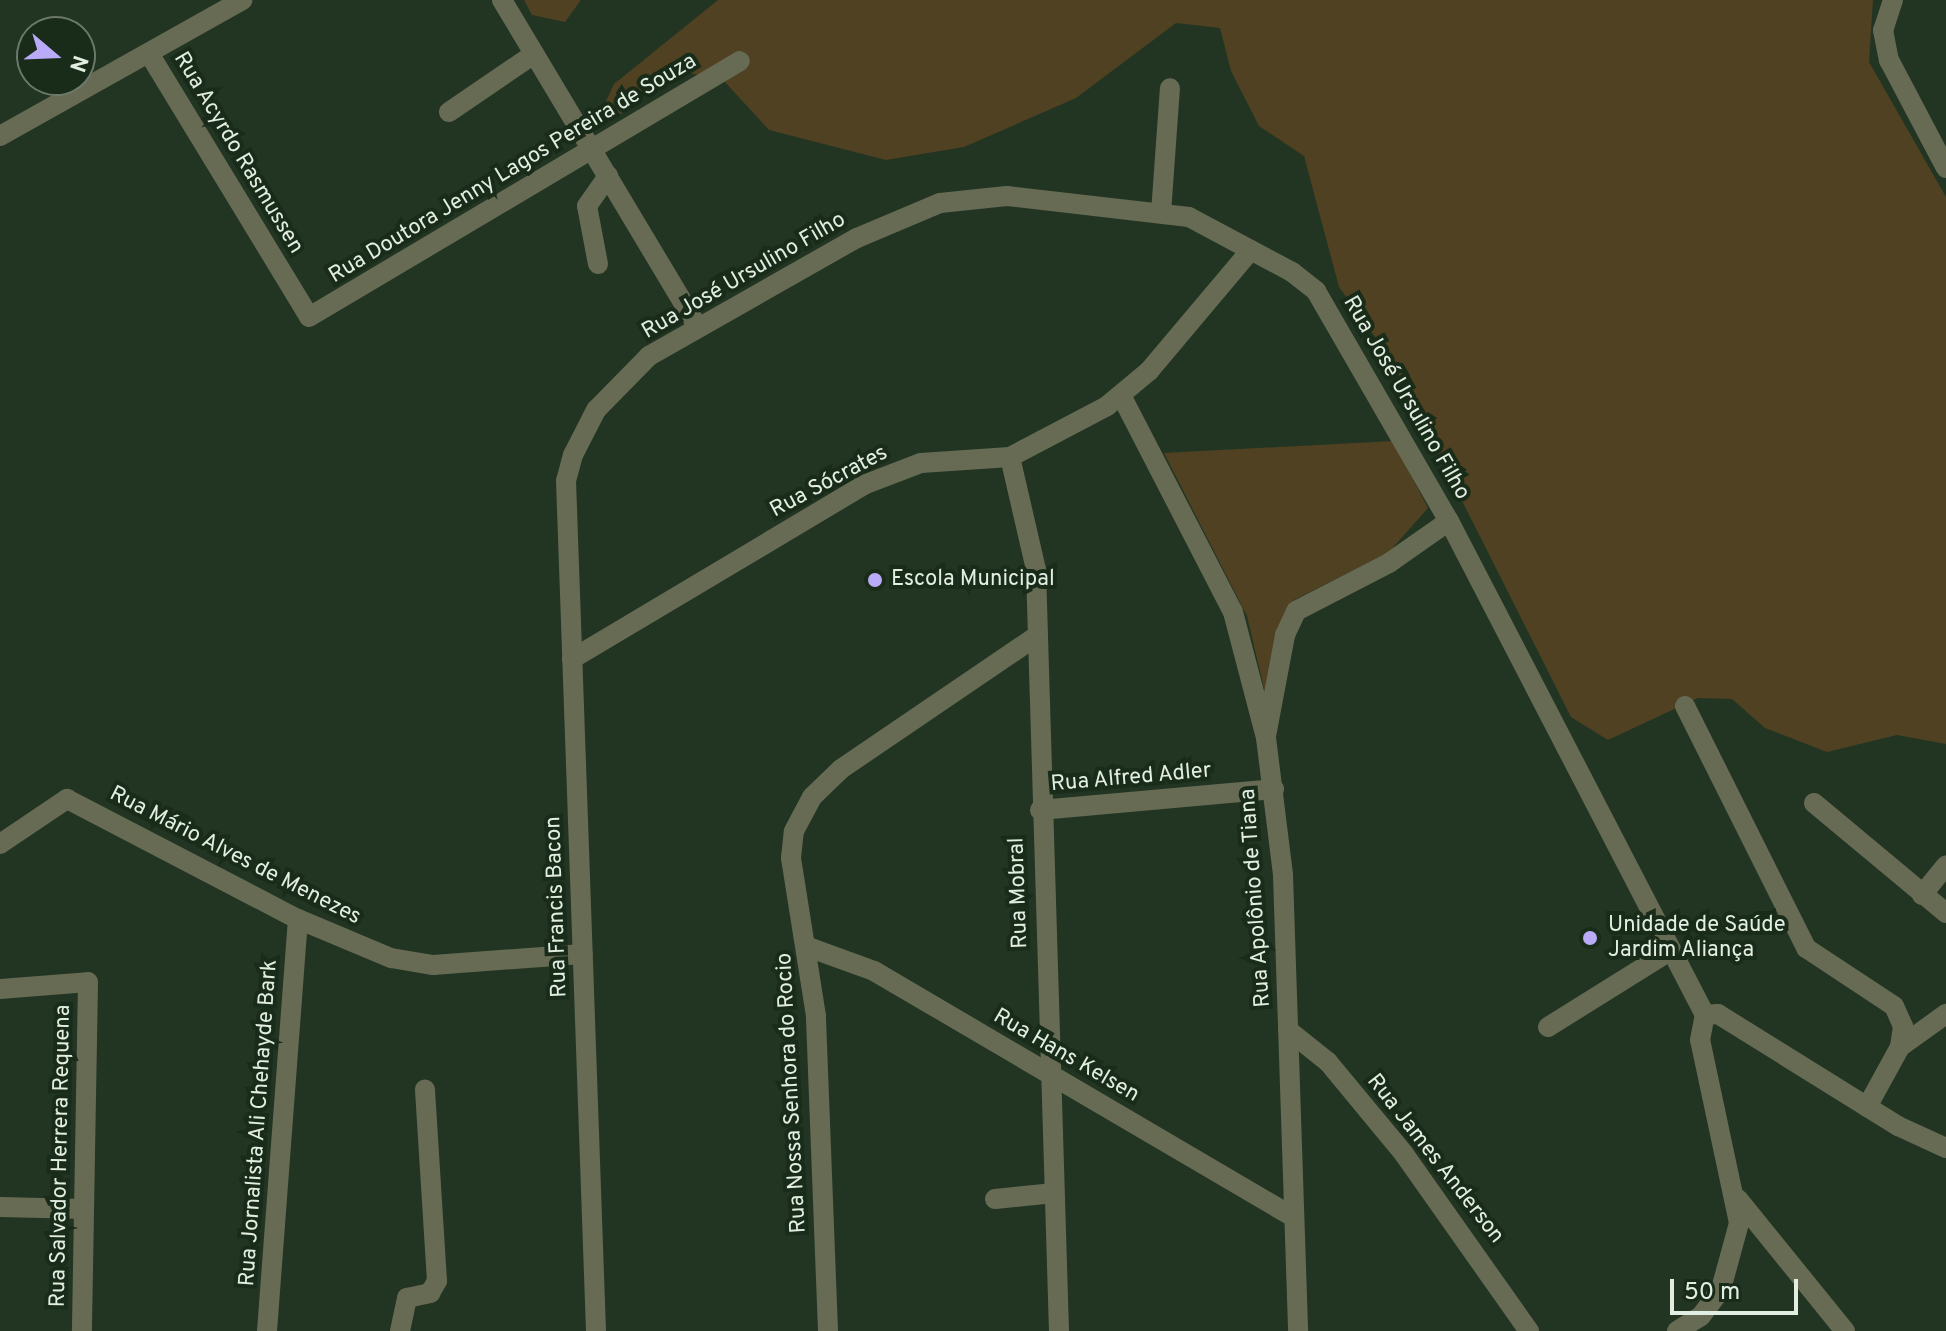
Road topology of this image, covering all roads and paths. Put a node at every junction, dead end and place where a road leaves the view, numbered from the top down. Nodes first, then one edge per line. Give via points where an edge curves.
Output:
1 (242, 0) edge
2 (502, 0) edge
3 (1893, 0) edge
4 (534, 54) junction
5 (150, 55) junction
6 (740, 61) dead end
7 (1170, 88) dead end
8 (449, 112) dead end
9 (0, 136) edge
10 (592, 150) junction
11 (1946, 168) edge
12 (608, 176) junction
13 (1161, 213) junction
14 (1251, 250) junction
15 (598, 264) dead end
16 (309, 317) joint
17 (698, 327) junction
18 (1122, 397) junction
19 (1010, 457) junction
20 (566, 481) joint
21 (1449, 521) junction
22 (1034, 638) junction
23 (572, 659) junction
24 (1685, 706) dead end
25 (1266, 738) junction
26 (1274, 789) junction
27 (1814, 803) dead end
28 (1040, 810) junction
29 (0, 844) edge
30 (1946, 865) edge
31 (1922, 895) junction
32 (1946, 913) edge
33 (298, 919) junction
34 (808, 947) junction
35 (1671, 950) junction
36 (583, 954) junction
37 (0, 989) edge
38 (1946, 1014) edge
39 (1705, 1015) junction
40 (1548, 1027) dead end
41 (1288, 1030) junction
42 (1900, 1047) junction
43 (1050, 1074) junction
44 (425, 1089) dead end
45 (1867, 1107) junction
46 (1946, 1148) edge
47 (1054, 1193) junction
48 (995, 1199) dead end
49 (1738, 1199) junction
50 (0, 1207) edge
51 (84, 1209) junction
52 (1294, 1217) junction
53 (1684, 1329) edge
54 (82, 1331) edge
55 (267, 1331) edge
56 (400, 1331) edge
57 (596, 1331) edge
58 (828, 1331) edge
59 (1059, 1331) edge
60 (1298, 1331) edge
61 (1529, 1331) edge
62 (1845, 1331) edge

1 - 5 street
2 - 4 street
3 - 11 street via 1883,30 1889,60
4 - 8 street
4 - 10 street
5 - 9 street
5 - 16 street, Rua Acyrdo Rasmussen
6 - 10 street, Rua Doutora Jenny Lagos Pereira de Souza
7 - 13 street
10 - 12 street
10 - 16 street, Rua Doutora Jenny Lagos Pereira de Souza
12 - 15 street via 587,206
12 - 17 street
13 - 14 street, Rua José Ursulino Filho via 1202,221
13 - 17 street, Rua José Ursulino Filho via 1007,196 940,203 857,238
14 - 18 street, Rua Sócrates
14 - 21 street, Rua José Ursulino Filho via 1305,280 1330,310
17 - 20 street, Rua José Ursulino Filho via 614,386 585,429
18 - 19 street, Rua Sócrates
18 - 25 street, Rua Apolônio de Tiana via 1233,612
19 - 22 street, Rua Mobral via 1036,570
19 - 23 street, Rua Sócrates via 921,463 878,478
20 - 23 street, Rua Francis Bacon
21 - 25 street via 1389,563 1296,611 1285,635
21 - 35 street, Rua José Ursulino Filho
22 - 28 street, Rua Mobral
22 - 34 street, Rua Nossa Senhora do Rocio via 841,769 812,797 791,847
23 - 36 street, Rua Francis Bacon
24 - 42 street via 1806,948 1894,1006 1903,1026
25 - 26 street, Rua Apolônio de Tiana
26 - 28 street, Rua Alfred Adler
26 - 41 street, Rua Apolônio de Tiana
27 - 31 street
28 - 43 street, Rua Mobral
29 - 33 street, Rua Mário Alves de Menezes via 57,801 78,803
30 - 31 street
31 - 32 street
33 - 36 street, Rua Mário Alves de Menezes via 412,963
33 - 55 street, Rua Jornalista Ali Chehayde Bark
34 - 43 street, Rua Hans Kelsen via 874,971
34 - 58 street, Rua Nossa Senhora do Rocio
35 - 39 street, Rua José Ursulino Filho
35 - 40 street
36 - 57 street, Rua Francis Bacon
37 - 51 street, Rua Salvador Herrera Requena via 88,982
38 - 42 street
39 - 45 street via 1718,1014
39 - 49 street via 1700,1040
41 - 52 street, Rua Apolônio de Tiana
41 - 61 street, Rua James Anderson via 1328,1062 1404,1154
42 - 45 street
43 - 47 street, Rua Mobral
43 - 52 street, Rua Hans Kelsen
44 - 56 street via 437,1281 430,1293 407,1298
45 - 46 street
47 - 48 street
47 - 59 street, Rua Mobral
49 - 53 street via 1730,1269 1711,1304
49 - 62 street
50 - 51 street
51 - 54 street, Rua Salvador Herrera Requena
52 - 60 street, Rua Apolônio de Tiana

